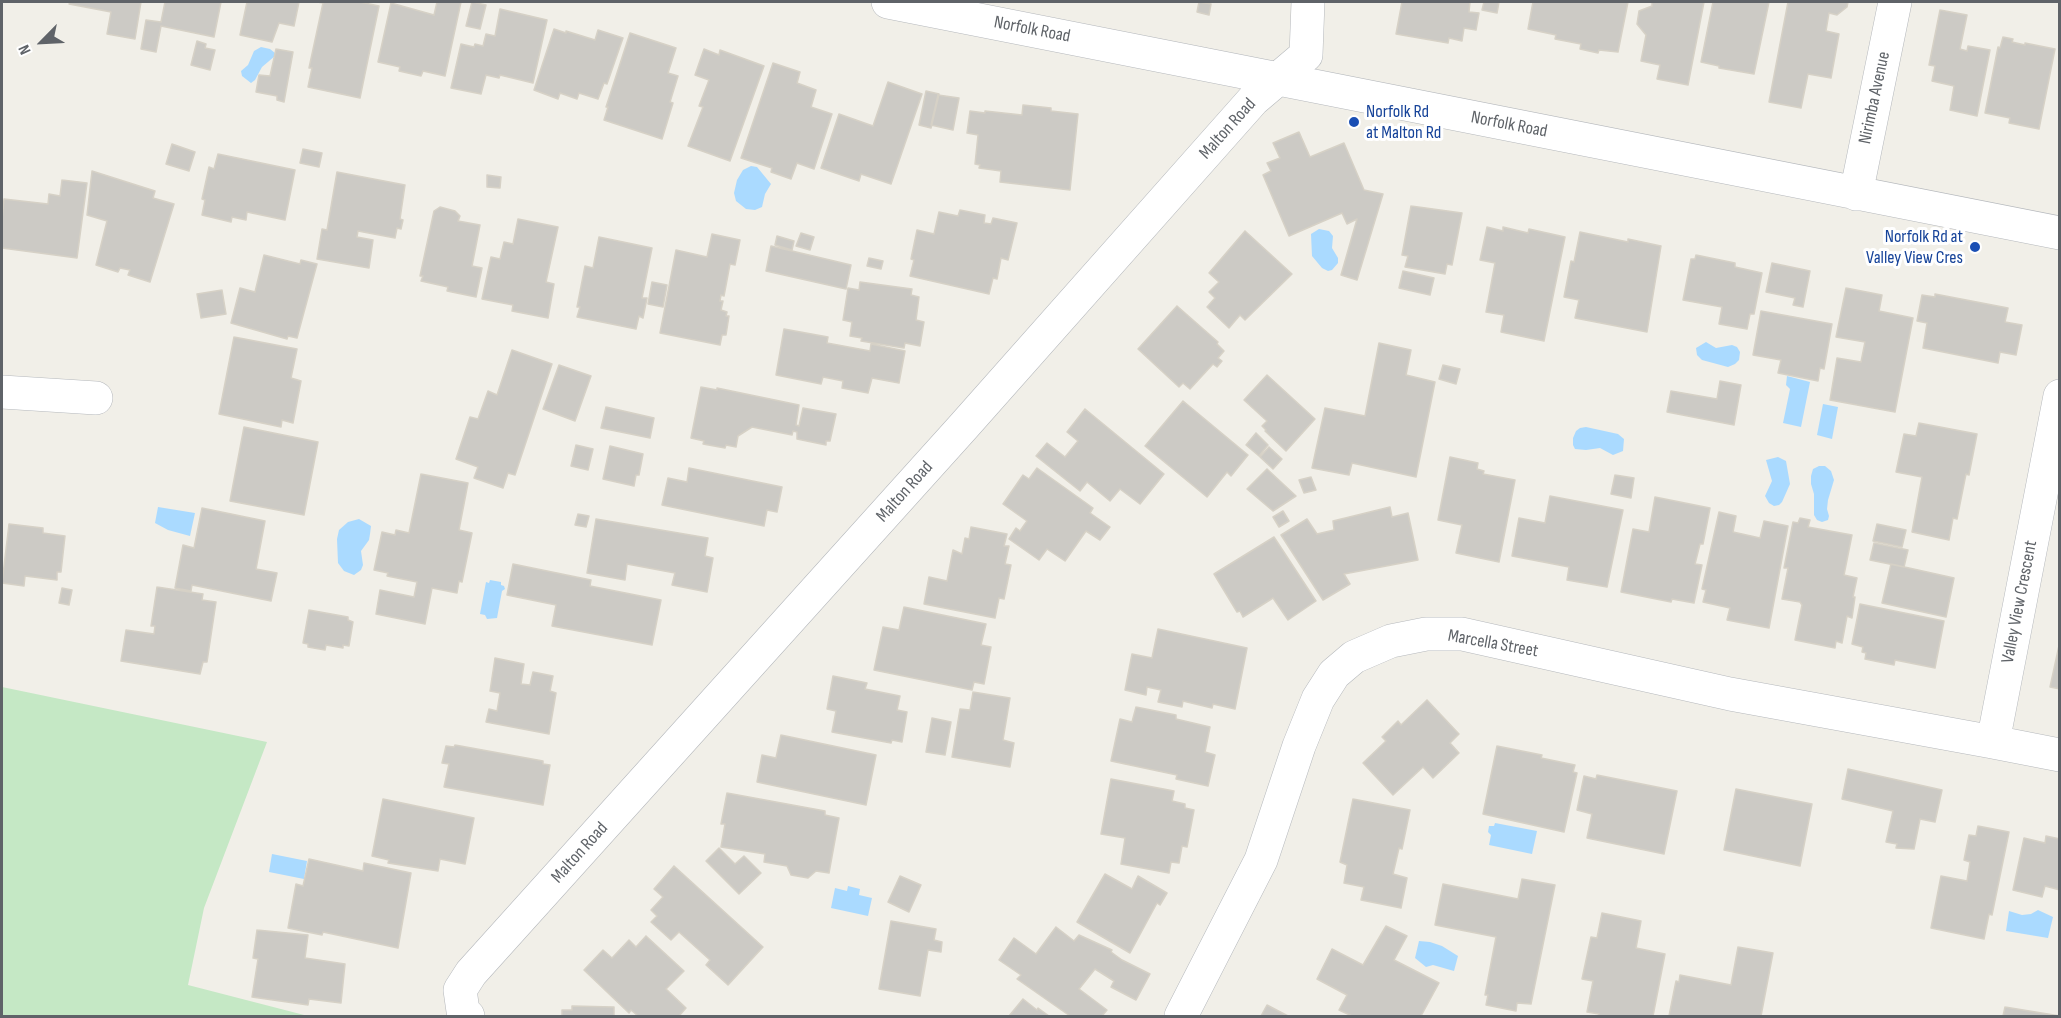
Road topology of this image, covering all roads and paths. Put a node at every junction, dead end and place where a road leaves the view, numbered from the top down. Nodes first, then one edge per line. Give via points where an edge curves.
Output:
1 (888, 2) edge
2 (1308, 2) edge
3 (1895, 2) edge
4 (1276, 79) junction
5 (1856, 194) junction
6 (2060, 233) edge
7 (2, 392) edge
8 (2060, 396) edge
9 (96, 398) dead end
10 (1993, 742) junction
11 (2060, 755) edge
12 (468, 1017) edge
13 (1181, 1017) edge

1 - 4 street, Norfolk Road
2 - 4 street, Malton Road via 1306,55
3 - 5 street, Nirimba Avenue
4 - 5 street, Norfolk Road
4 - 12 street, Malton Road via 1253,100 471,973 460,990 463,1011
5 - 6 street, Norfolk Road
7 - 9 street
8 - 10 street, Valley View Crescent
10 - 11 street
10 - 13 street, Marcella Street via 1730,694 1462,634 1426,634 1391,640 1354,657 1334,674 1318,699 1261,860

